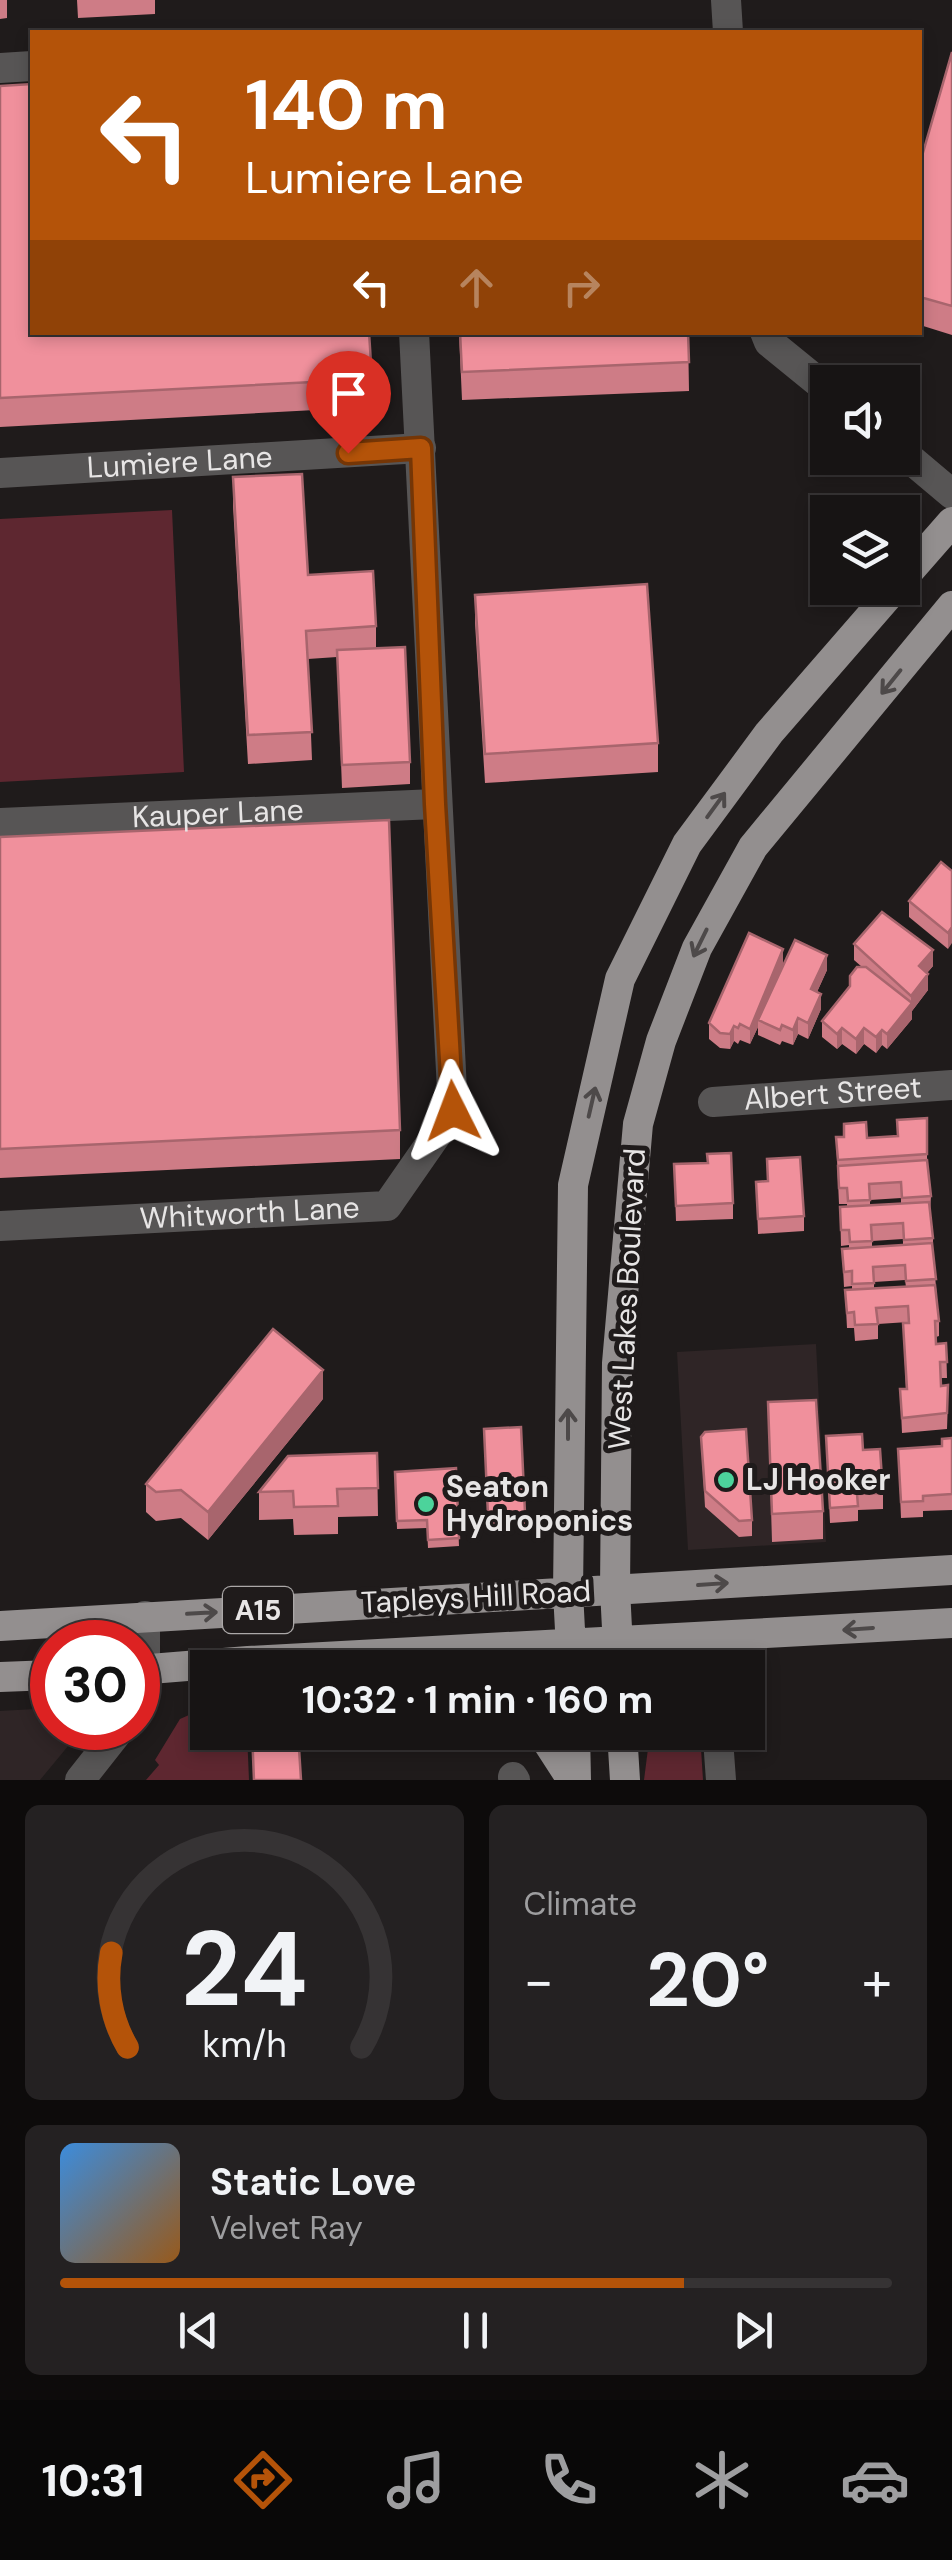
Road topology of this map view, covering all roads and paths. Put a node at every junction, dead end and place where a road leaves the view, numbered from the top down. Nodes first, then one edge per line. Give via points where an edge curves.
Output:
1 (726, 0) edge
2 (728, 30) edge
3 (30, 66) edge
4 (0, 68) edge
5 (414, 335) edge
6 (766, 335) edge
7 (810, 375) edge
8 (421, 448) junction
9 (920, 467) edge
10 (0, 473) edge
11 (952, 494) edge
12 (952, 522) edge
13 (920, 558) edge
14 (880, 605) edge
15 (952, 606) edge
16 (435, 804) junction
17 (0, 824) edge
18 (952, 1086) edge
19 (713, 1102) dead end
20 (0, 1226) edge
21 (952, 1570) edge
22 (616, 1589) junction
23 (568, 1592) junction
24 (145, 1616) junction
25 (145, 1620) edge
26 (952, 1623) edge
27 (0, 1626) edge
28 (765, 1635) junction
29 (570, 1650) edge
30 (618, 1650) edge
31 (655, 1650) edge
32 (716, 1650) edge
33 (190, 1665) edge
34 (160, 1668) edge
35 (30, 1676) edge
36 (0, 1678) edge
37 (104, 1750) edge
38 (554, 1750) edge
39 (575, 1750) edge
40 (625, 1750) edge
41 (719, 1750) edge
42 (80, 1780) edge
43 (574, 1780) edge
44 (625, 1780) edge
45 (721, 1780) edge

1 - 2 street
3 - 4 street
5 - 8 street, Whitworth Lane
6 - 7 street
8 - 10 street, Lumiere Lane
8 - 16 street, Whitworth Lane
9 - 11 street
12 - 13 main road
23 -> 14 main road, West Lakes Boulevard via 573,1185 620,979 687,844 769,732
15 -> 22 main road, West Lakes Boulevard via 753,847 697,948 661,1042 638,1124 627,1231 617,1363
16 - 17 street, Kauper Lane
16 - 20 street, Whitworth Lane via 453,1111 387,1206
18 - 19 street, Albert Street
22 -> 21 main road, Tapleys Hill Road / A15
22 - 23 main road, Tapleys Hill Road / A15
22 - 30 main road, West Lakes Boulevard
24 -> 23 main road, Tapleys Hill Road / A15
23 - 29 main road, West Lakes Boulevard
24 - 25 street
24 - 27 main road, Tapleys Hill Road / A15
26 -> 28 main road, Tapleys Hill Road / A15
28 - 31 main road, Tapleys Hill Road / A15
28 - 32 main road
33 - 34 main road, Tapleys Hill Road / A15
35 - 36 main road
37 - 42 street
38 - 43 main road
39 - 43 main road
40 - 44 main road
41 - 45 street

